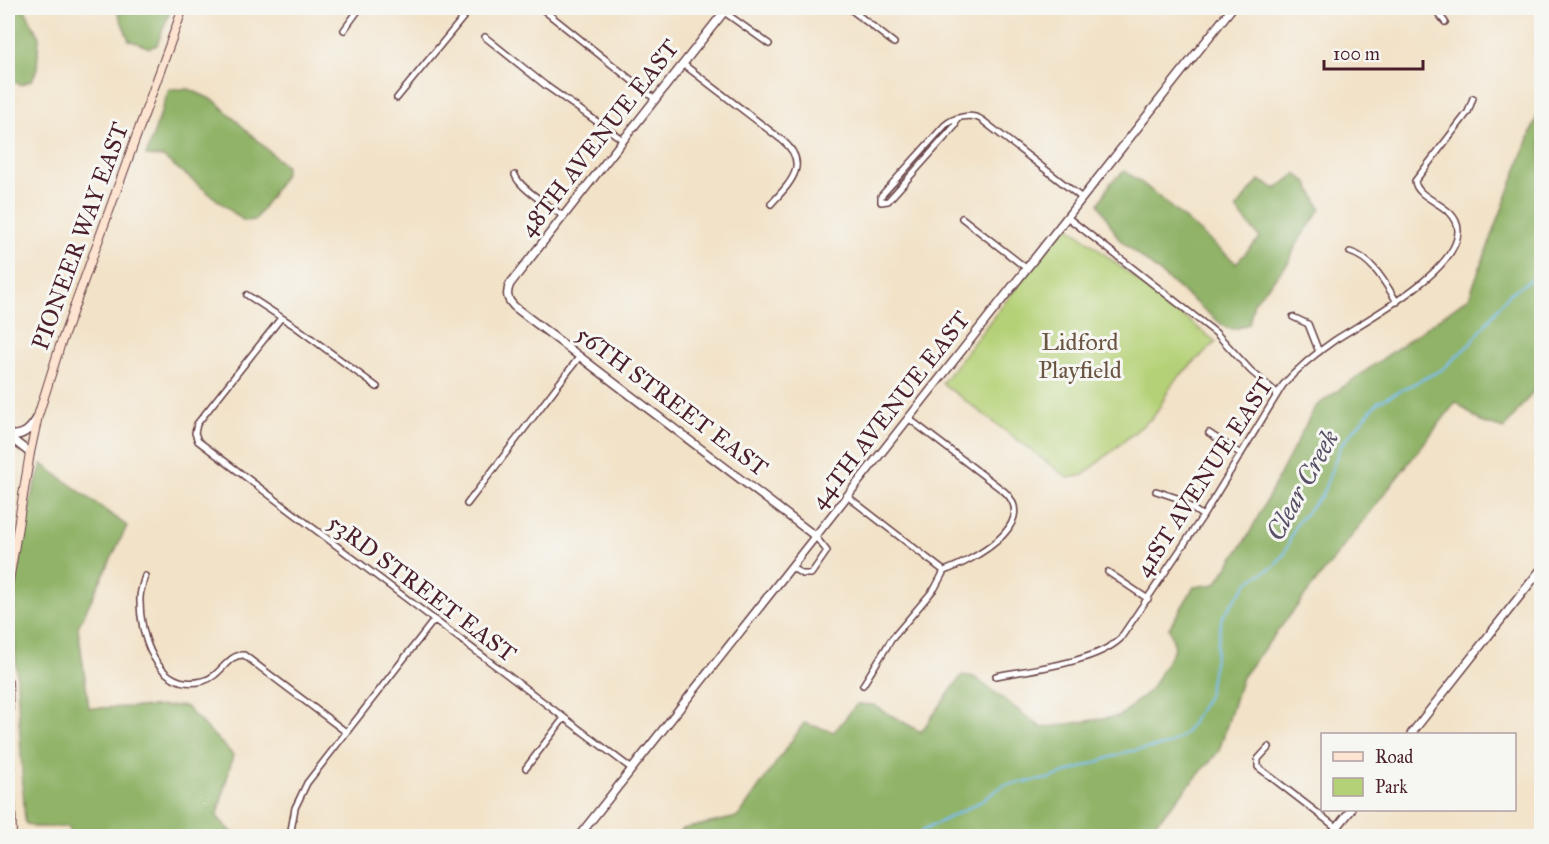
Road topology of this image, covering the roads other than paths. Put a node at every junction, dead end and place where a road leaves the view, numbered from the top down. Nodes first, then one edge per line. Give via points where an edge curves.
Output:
1 (183, 8) edge
2 (360, 8) edge
3 (471, 8) edge
4 (541, 8) edge
5 (849, 8) edge
6 (1232, 8) edge
7 (1434, 8) edge
8 (726, 10) edge
9 (1445, 22) dead end
10 (344, 30) dead end
11 (485, 37) dead end
12 (894, 43) dead end
13 (769, 44) dead end
14 (683, 63) junction
15 (397, 98) dead end
16 (655, 99) junction
17 (1473, 99) dead end
18 (956, 120) junction
19 (623, 140) junction
20 (514, 175) dead end
21 (1082, 198) junction
22 (771, 204) dead end
23 (563, 216) junction
24 (1067, 217) junction
25 (962, 218) dead end
26 (1350, 252) dead end
27 (1026, 268) junction
28 (247, 295) dead end
29 (507, 296) joint
30 (1397, 302) junction
31 (1293, 317) dead end
32 (281, 318) junction
33 (1319, 352) junction
34 (580, 356) junction
35 (377, 387) dead end
36 (1277, 393) junction
37 (38, 416) junction
38 (908, 418) junction
39 (1209, 433) dead end
40 (8, 435) edge
41 (30, 453) junction
42 (1240, 454) junction
43 (1156, 491) dead end
44 (847, 496) junction
45 (467, 504) dead end
46 (1203, 516) junction
47 (815, 536) junction
48 (791, 567) junction
49 (1542, 568) edge
50 (944, 571) junction
51 (1108, 572) dead end
52 (145, 576) dead end
53 (8, 587) edge
54 (1148, 599) junction
55 (434, 620) junction
56 (996, 676) dead end
57 (8, 682) edge
58 (863, 685) dead end
59 (564, 717) junction
60 (346, 732) junction
61 (1413, 733) edge
62 (1269, 747) dead end
63 (526, 768) dead end
64 (632, 769) junction
65 (1350, 811) edge
66 (1336, 828) junction
67 (12, 837) edge
68 (290, 837) edge
69 (579, 837) edge
70 (1330, 837) edge

1 - 37 main road, PIONEER WAY EAST
2 - 10 street
3 - 15 street
4 - 16 street
5 - 12 street
6 - 21 street, 44TH AVENUE EAST
7 - 9 street
8 - 13 street
8 - 14 street, 48TH AVENUE EAST
11 - 19 street via 544,85
14 - 16 street, 48TH AVENUE EAST
14 - 22 street via 792,150 796,160 794,176
16 - 19 street, 48TH AVENUE EAST
17 - 30 street, 41ST AVENUE EAST via 1468,112 1415,180 1418,189 1455,218 1455,245 1442,263
18 - 18 street via 940,131 881,195 881,202 888,201 955,126
18 - 21 street via 971,116 982,120
19 - 23 street, 48TH AVENUE EAST
20 - 23 street
21 - 24 street, 44TH AVENUE EAST
23 - 29 street, 48TH AVENUE EAST via 510,284
24 - 27 street, 44TH AVENUE EAST
24 - 36 street via 1216,333
25 - 27 street
26 - 30 street via 1372,267
27 - 38 street, 44TH AVENUE EAST
28 - 32 street
29 - 34 street, 56TH STREET EAST via 516,308
30 - 33 street, 41ST AVENUE EAST
31 - 33 street via 1308,324
32 - 35 street
32 - 55 street, 53RD STREET EAST via 196,424 198,441
33 - 36 street, 41ST AVENUE EAST
34 - 45 street
34 - 47 street, 56TH STREET EAST
36 - 42 street, 41ST AVENUE EAST
37 - 40 street via 24,434
37 - 41 main road, PIONEER WAY EAST
38 - 44 street, 44TH AVENUE EAST
38 - 50 street via 1005,492 1015,508 1009,526 993,546
39 - 42 street
40 - 41 street
41 - 53 main road, PIONEER WAY EAST
42 - 46 street, 41ST AVENUE EAST
43 - 46 street via 1177,498
44 - 47 street, 44TH AVENUE EAST
44 - 50 street
46 - 54 street, 41ST AVENUE EAST
47 - 48 street, 44TH AVENUE EAST
47 - 48 street via 827,551 811,574
48 - 64 street, 44TH AVENUE EAST
49 - 61 street
50 - 58 street via 935,588 891,640
51 - 54 street
52 - 60 street via 140,595 143,628 153,657 164,671 185,682 202,681 217,675 232,657 244,655
54 - 56 street, 41ST AVENUE EAST via 1120,639 1106,650
55 - 59 street, 53RD STREET EAST
55 - 60 street
57 - 67 main road
59 - 63 street
59 - 64 street, 53RD STREET EAST
60 - 68 street via 303,789
62 - 66 street via 1258,759 1258,767
64 - 69 street, 44TH AVENUE EAST
65 - 66 street
66 - 70 street

